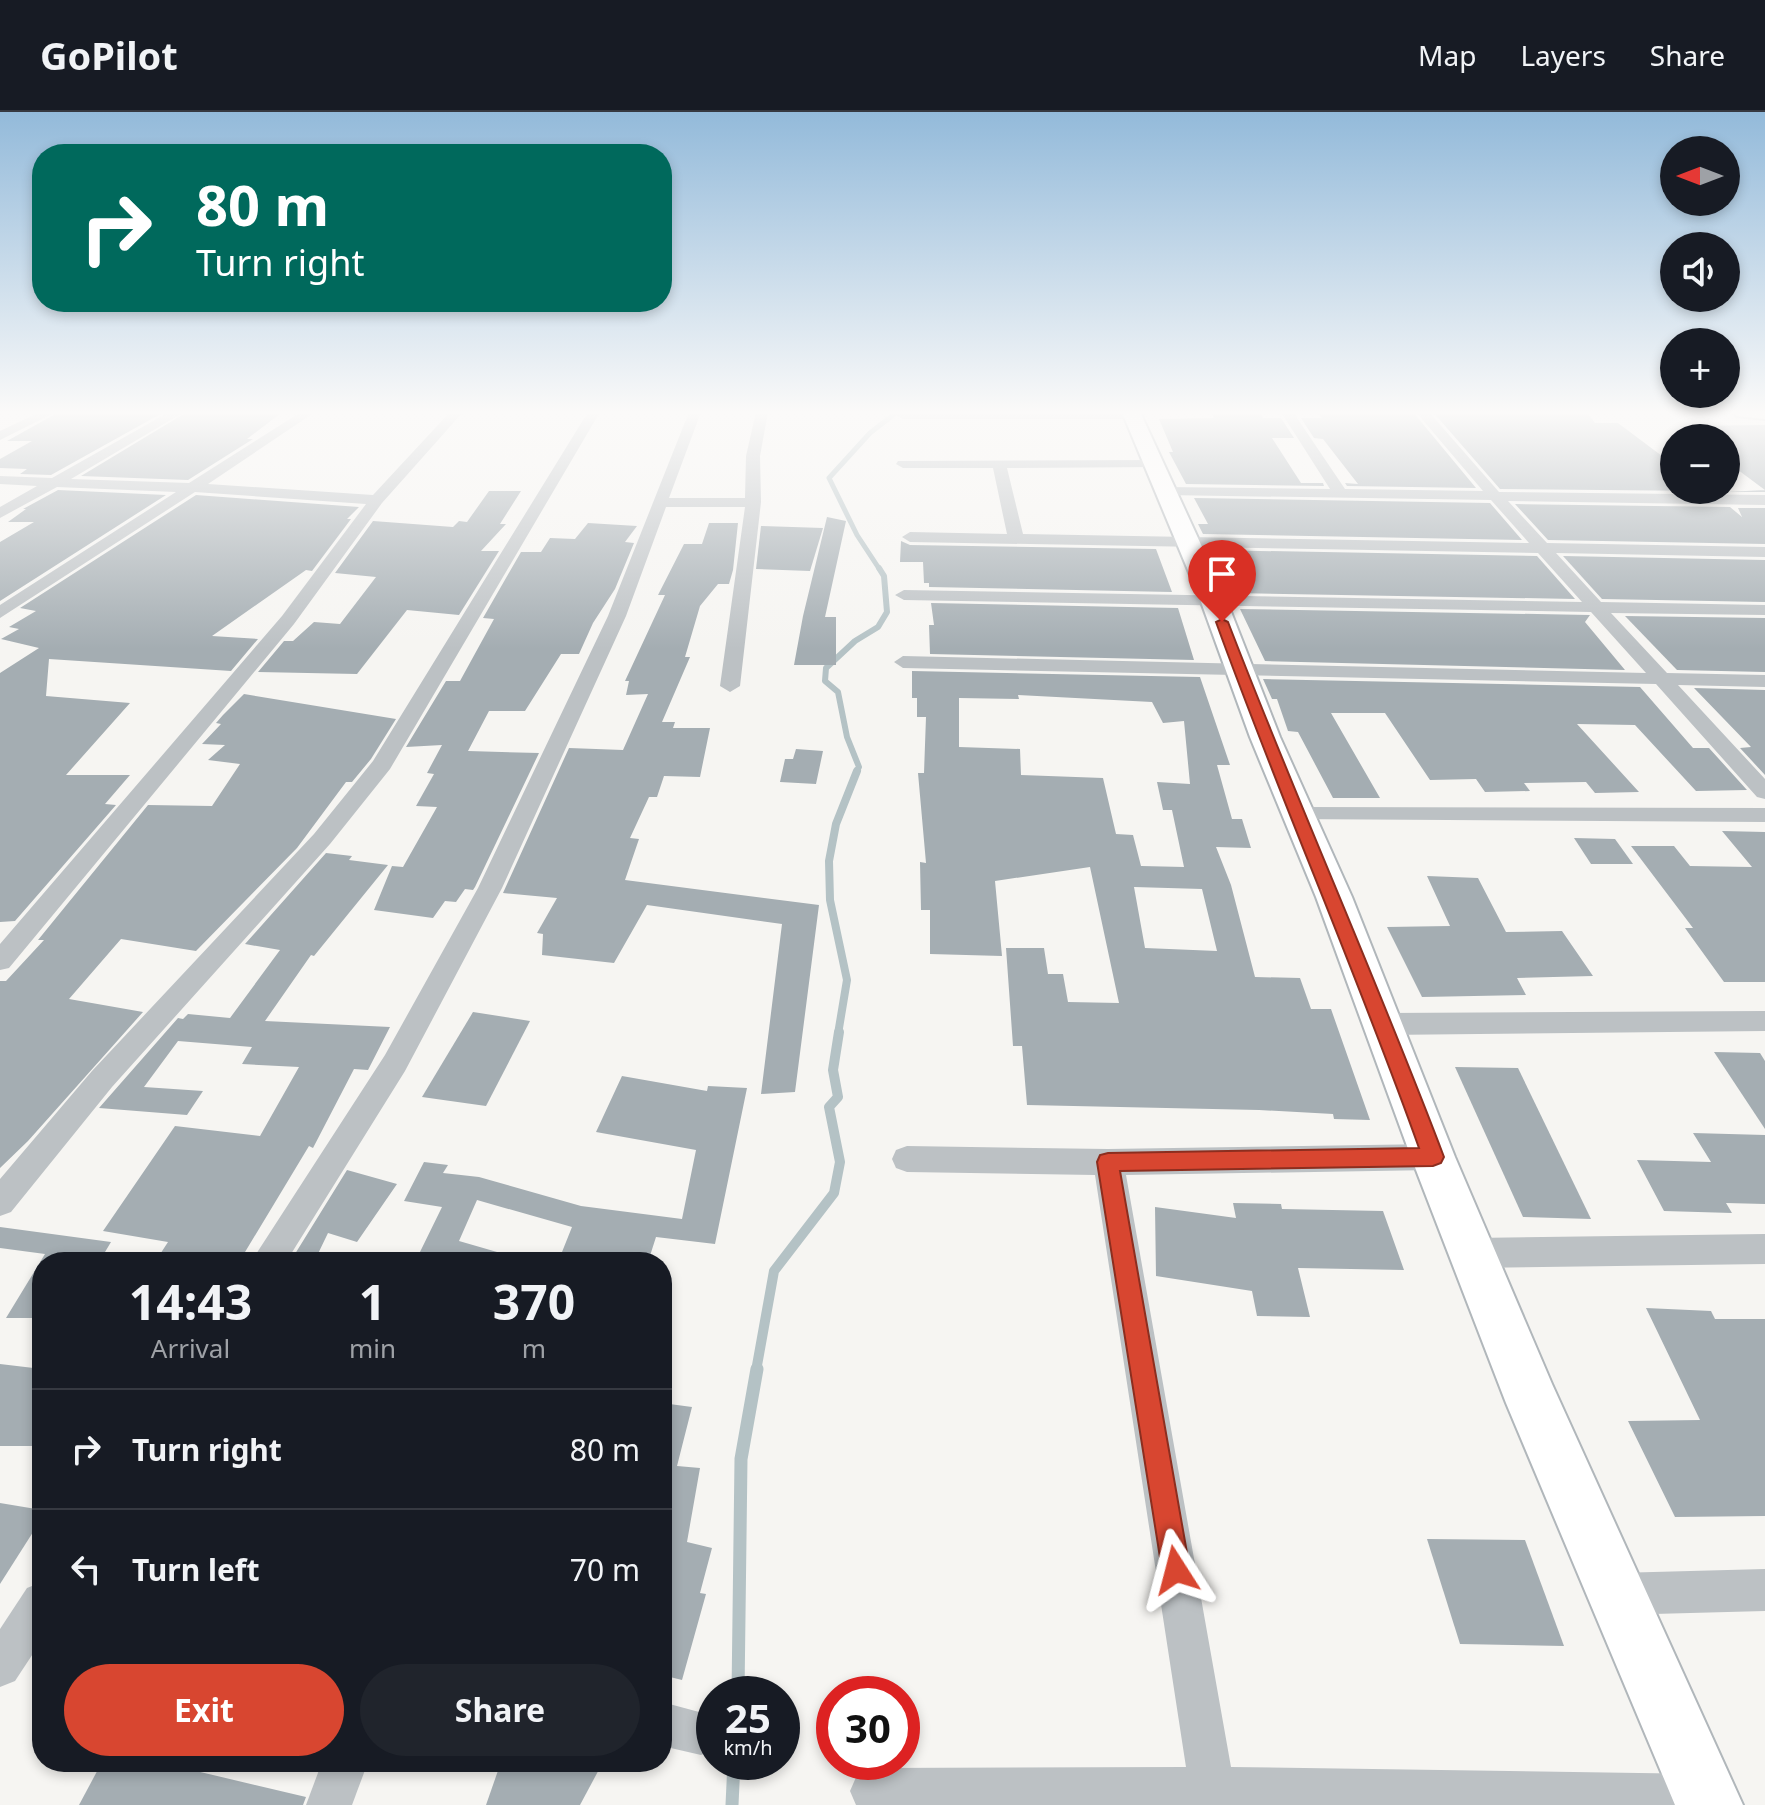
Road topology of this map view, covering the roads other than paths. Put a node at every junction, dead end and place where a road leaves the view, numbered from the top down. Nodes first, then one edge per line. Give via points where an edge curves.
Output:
1 (38, 491) edge
2 (190, 491) edge
3 (241, 491) edge
4 (385, 491) edge
5 (546, 491) edge
6 (666, 491) edge
7 (753, 491) edge
8 (1005, 491) edge
9 (1166, 491) edge
10 (1309, 491) edge
11 (1339, 491) edge
12 (1491, 491) edge
13 (1341, 494) junction
14 (1496, 497) junction
15 (377, 500) junction
16 (1765, 500) edge
17 (753, 502) junction
18 (662, 503) junction
19 (0, 513) edge
20 (910, 537) dead end
21 (1016, 539) junction
22 (1188, 541) junction
23 (1543, 548) junction
24 (1765, 552) edge
25 (904, 595) dead end
26 (1213, 599) junction
27 (1595, 606) junction
28 (1765, 610) edge
29 (0, 613) edge
30 (903, 662) dead end
31 (1240, 669) junction
32 (1661, 679) junction
33 (1765, 681) edge
34 (730, 686) dead end
35 (1765, 792) edge
36 (1297, 814) junction
37 (1765, 815) edge
38 (0, 961) edge
39 (1765, 1021) edge
40 (1384, 1024) junction
41 (1433, 1157) junction
42 (907, 1159) dead end
43 (1108, 1162) junction
44 (0, 1202) edge
45 (1765, 1249) edge
46 (274, 1252) edge
47 (1473, 1253) junction
48 (1765, 1590) edge
49 (1616, 1594) junction
50 (32, 1618) edge
51 (0, 1666) edge
52 (341, 1772) edge
53 (873, 1791) dead end
54 (1214, 1798) edge
55 (1707, 1801) edge
56 (329, 1805) edge

1 - 19 street
2 - 29 street
3 - 15 street
4 - 15 street
5 - 44 street via 382,764 322,839 102,1079
6 - 18 street
7 - 17 street
8 - 21 street
9 - 22 street
10 - 13 street
11 - 13 street
12 - 14 street
13 - 14 street
14 - 16 street
14 - 23 street
15 - 38 street via 288,620
17 - 18 street
17 - 34 street
18 - 46 street via 617,616 478,912 395,1063
20 - 21 street
21 - 22 street
22 - 23 street
22 - 26 street
23 - 24 street
23 - 27 street
25 - 26 street
26 - 27 street
26 - 31 street
27 - 28 street
27 - 32 street
30 - 31 street
31 - 32 street
31 - 36 street
32 - 33 street
32 - 35 street
36 - 37 street
36 - 40 street
39 - 40 street
40 - 41 street
41 - 43 street
41 - 47 street
42 - 43 street
43 - 54 street
45 - 47 street
47 - 49 street
48 - 49 street
49 - 55 street
50 - 51 street
52 - 56 street
53 - 54 street
54 - 55 street

